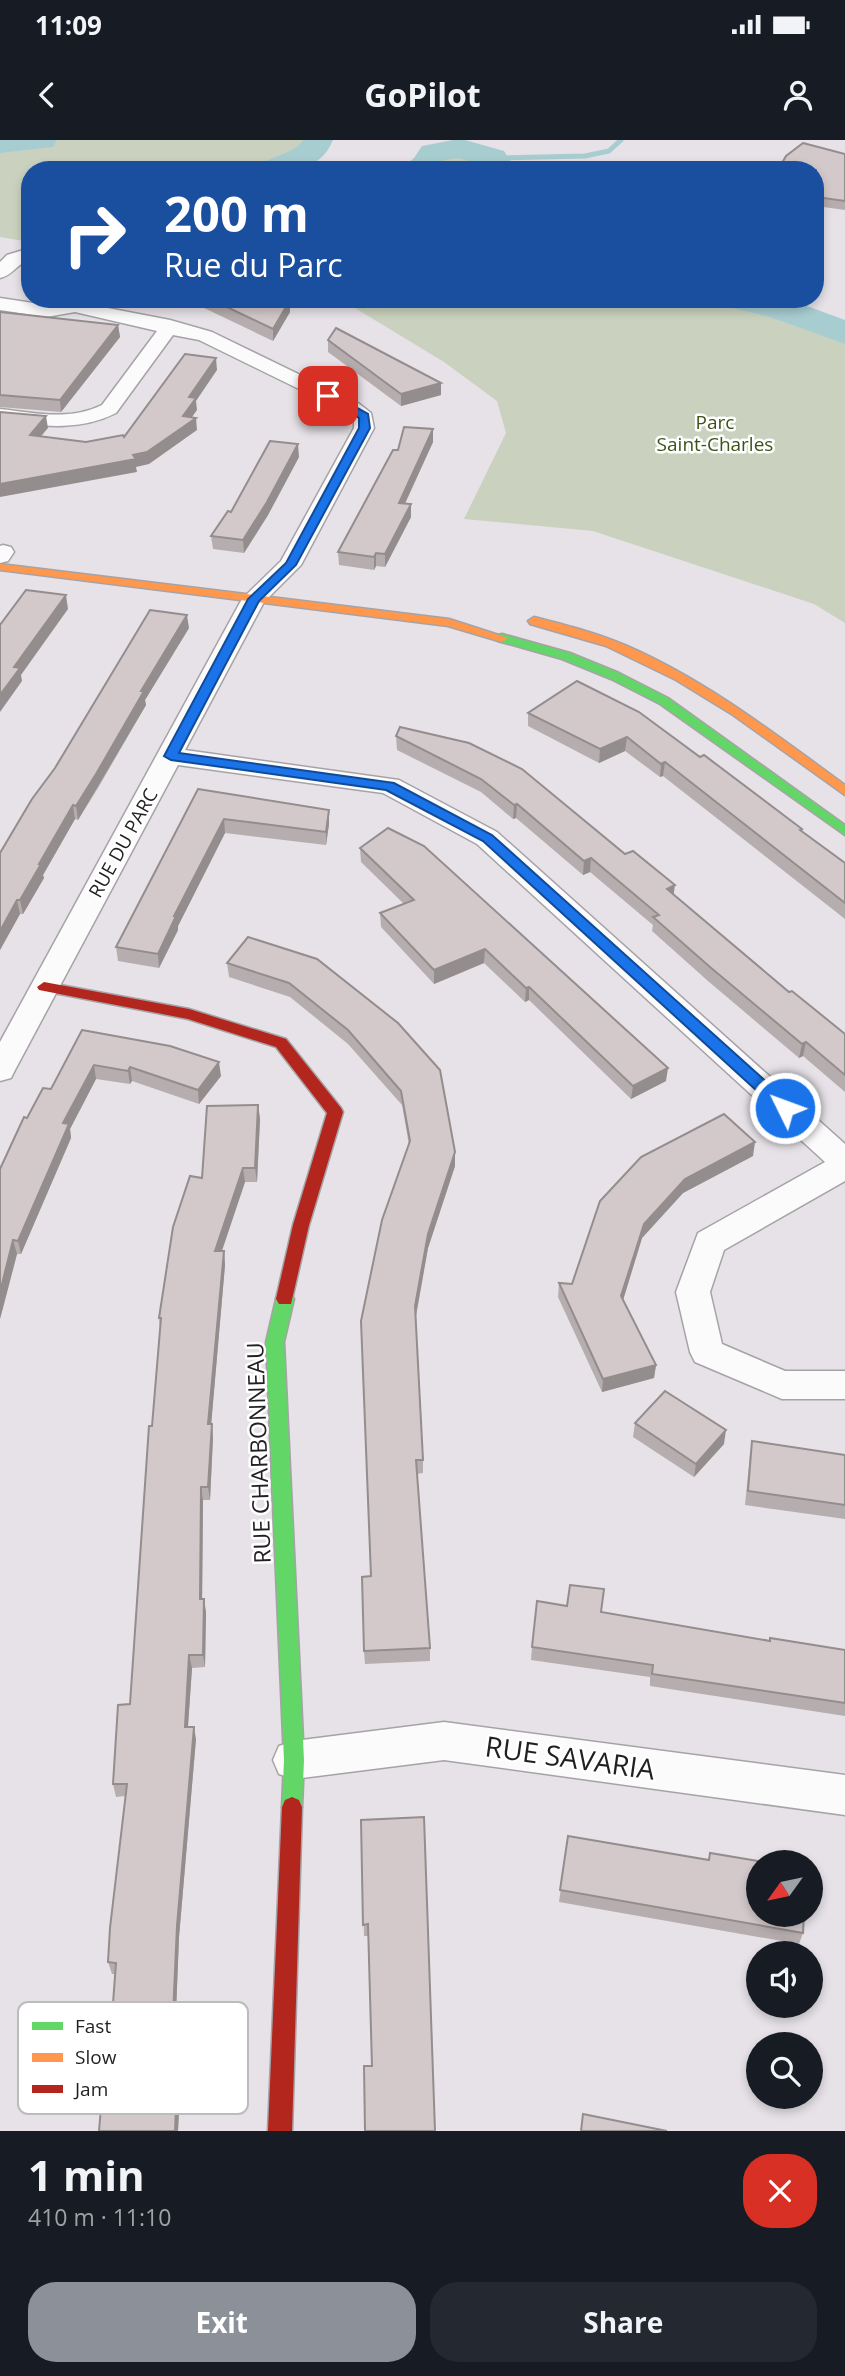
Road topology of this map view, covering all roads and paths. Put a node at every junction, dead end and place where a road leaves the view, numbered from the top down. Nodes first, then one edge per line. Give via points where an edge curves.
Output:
1 (21, 257) edge
2 (0, 273) edge
3 (0, 304) edge
4 (21, 307) edge
5 (33, 308) edge
6 (59, 308) edge
7 (102, 308) edge
8 (170, 326) junction
9 (0, 415) edge
10 (1, 556) edge
11 (261, 592) junction
12 (337, 592) dead end
13 (519, 618) dead end
14 (171, 756) junction
15 (845, 791) edge
16 (845, 831) edge
17 (44, 987) junction
18 (0, 1070) edge
19 (845, 1164) edge
20 (845, 1385) edge
21 (294, 1760) junction
22 (845, 1796) edge
23 (280, 2131) edge

1 - 2 street
3 - 4 street, RUE DU PARC
5 - 6 street, RUE DU PARC
7 - 8 street, RUE DU PARC
8 - 9 street via 109,409 96,417 71,422
8 - 11 street, RUE DU PARC via 228,346 364,417 357,445 290,565
10 - 11 street
11 - 12 street
11 - 14 street, RUE DU PARC
11 - 16 street via 449,623 566,656 615,676 664,701
13 - 15 street via 593,637 643,656 690,681
14 - 17 street, RUE DU PARC
14 - 19 street via 390,786 487,838
17 - 18 street, RUE DU PARC
17 - 21 street, RUE CHARBONNEAU via 189,1014 281,1043 335,1112 301,1225 275,1342
19 - 20 street via 710,1242 693,1292 707,1352 782,1385
21 - 22 street, RUE SAVARIA via 444,1741
21 - 23 street, RUE CHARBONNEAU

